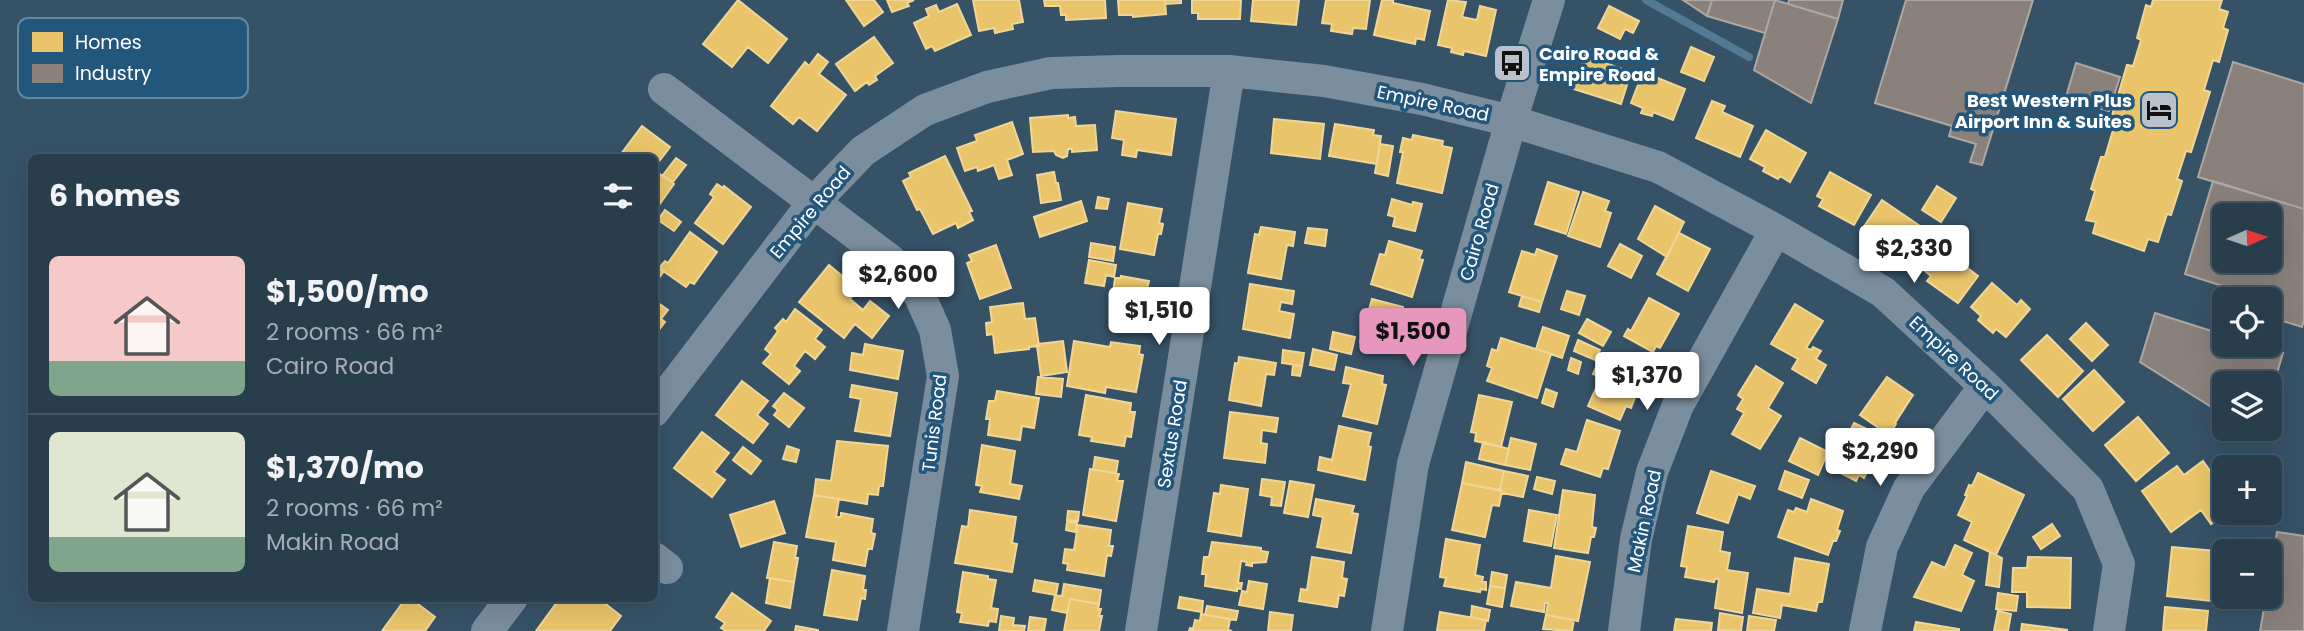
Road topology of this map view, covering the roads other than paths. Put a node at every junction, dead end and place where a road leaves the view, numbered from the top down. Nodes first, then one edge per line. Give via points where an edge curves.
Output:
1 (1549, 0) edge
2 (1229, 71) junction
3 (664, 89) dead end
4 (1511, 121) junction
5 (814, 201) junction
6 (1776, 230) junction
7 (1985, 386) junction
8 (658, 406) edge
9 (509, 602) edge
10 (487, 631) edge
11 (903, 631) edge
12 (1141, 631) edge
13 (1387, 631) edge
14 (1624, 631) edge
15 (1866, 631) edge
16 (2109, 631) edge

1 - 4 street, Cairo Road
2 - 4 street, Empire Road via 1324,81
2 - 5 street, Empire Road via 1051,73 988,87 925,110 863,151
2 - 12 street, Sextus Road
3 - 5 street, Tunis Road
4 - 6 street, Empire Road via 1658,167
4 - 13 street, Cairo Road via 1413,464
5 - 8 street, Empire Road
5 - 11 street, Tunis Road via 890,260 919,294 935,330 943,376
6 - 7 street, Empire Road via 1883,292
6 - 14 street, Makin Road via 1678,405 1652,472 1636,539
7 - 15 street via 1909,488 1882,547
7 - 16 street, Empire Road via 2088,489 2119,564
9 - 10 street

